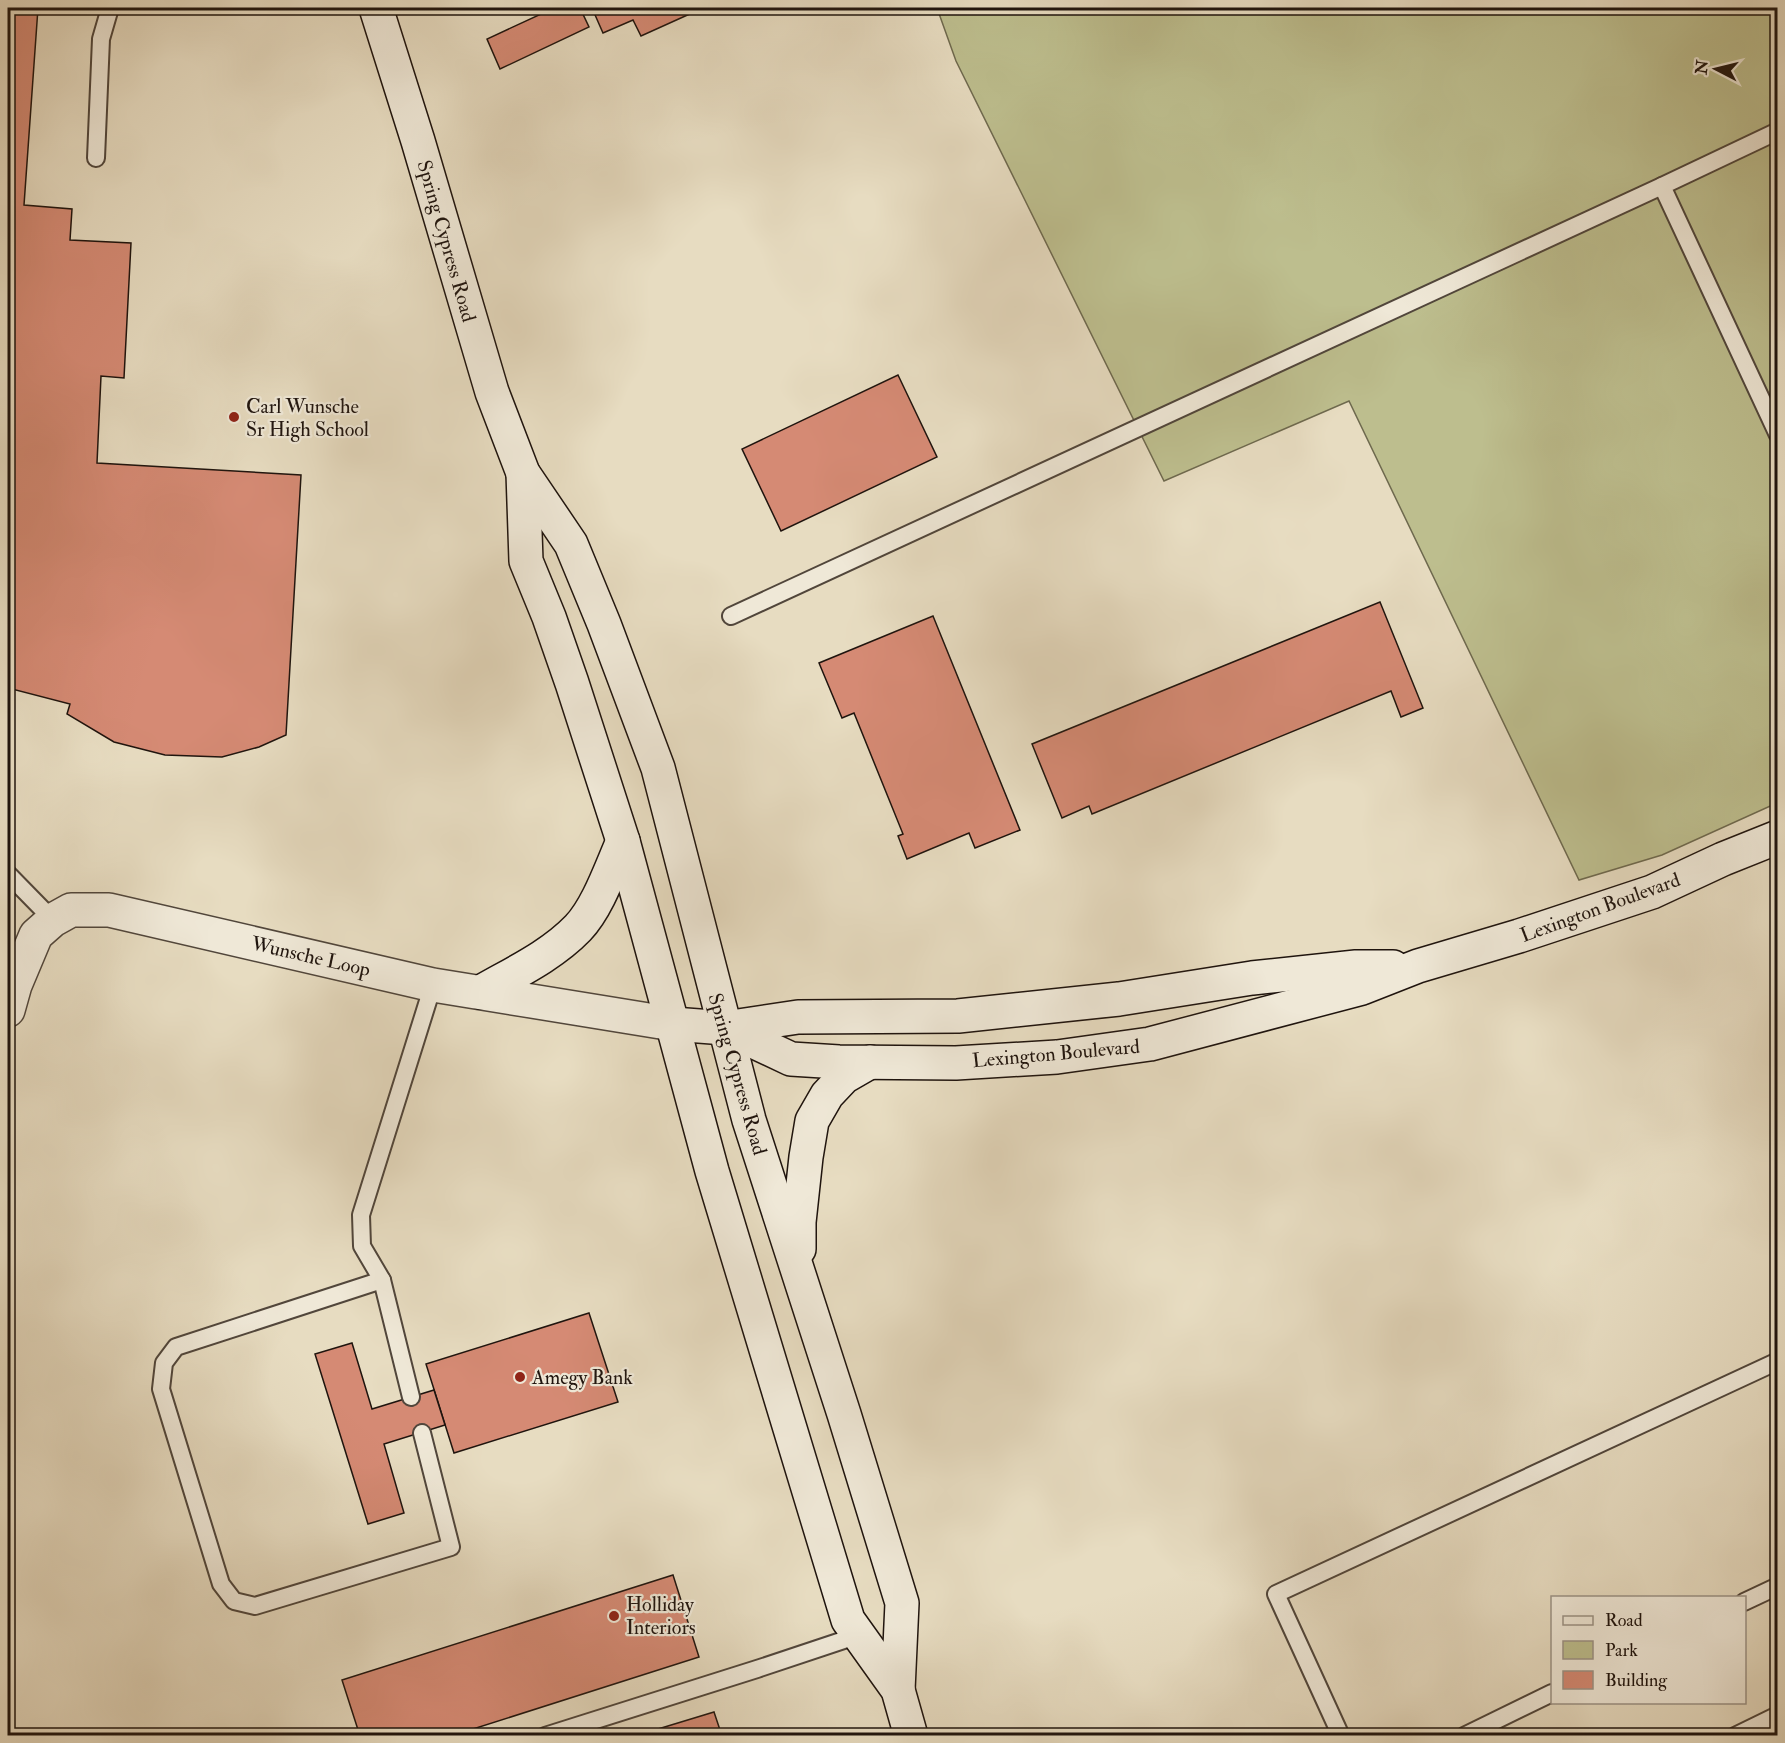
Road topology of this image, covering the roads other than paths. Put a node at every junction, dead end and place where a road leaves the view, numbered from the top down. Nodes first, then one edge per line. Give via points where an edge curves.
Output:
1 (110, 8) edge
2 (376, 8) edge
3 (1778, 131) edge
4 (96, 158) dead end
5 (1662, 186) junction
6 (1778, 435) edge
7 (523, 473) junction
8 (731, 616) dead end
9 (1778, 837) edge
10 (623, 841) junction
11 (8, 874) edge
12 (53, 920) junction
13 (1418, 966) junction
14 (433, 985) junction
15 (481, 993) junction
16 (8, 1010) edge
17 (672, 1024) junction
18 (725, 1028) junction
19 (870, 1062) junction
20 (799, 1272) junction
21 (382, 1280) junction
22 (1778, 1361) edge
23 (411, 1397) dead end
24 (422, 1432) dead end
25 (1778, 1586) edge
26 (1746, 1601) edge
27 (859, 1635) junction
28 (898, 1690) junction
29 (1551, 1693) edge
30 (1778, 1715) edge
31 (545, 1736) edge
32 (911, 1736) edge
33 (1341, 1736) edge
34 (1464, 1736) edge
35 (1735, 1736) edge

1 - 4 lane via 101,39
2 - 7 main road, Spring Cypress Road via 492,392
3 - 5 lane
5 - 6 lane
5 - 8 lane
7 - 10 main road, Spring Cypress Road via 526,561 572,683
7 - 18 main road, Spring Cypress Road via 571,544 654,758
9 - 13 main road, Lexington Boulevard via 1652,892
10 - 15 main road via 598,898 578,928 548,953
10 - 17 main road, Spring Cypress Road
11 - 12 lane
12 - 14 main road, Wunsche Loop via 72,910 109,910
12 - 16 main road, Wunsche Loop via 36,935
13 - 18 main road, Lexington Boulevard via 1356,967 1252,978 1119,999 958,1016 798,1017
13 - 19 main road, Lexington Boulevard via 1362,988 1150,1044 1057,1057 956,1063
14 - 15 main road, Wunsche Loop
14 - 21 lane via 361,1215 362,1246
15 - 17 main road, Wunsche Loop
17 - 18 main road, Lexington Boulevard
17 - 27 main road, Spring Cypress Road via 712,1171 848,1620
18 - 19 main road, Lexington Boulevard via 792,1059
18 - 20 main road, Spring Cypress Road via 749,1120
19 - 20 main road via 844,1077 827,1095 812,1121 799,1222
20 - 28 main road, Spring Cypress Road via 902,1604
21 - 23 lane
21 - 24 lane via 177,1347 164,1363 161,1389 221,1584 234,1600 255,1606 452,1547
22 - 33 lane via 1276,1594
25 - 26 lane
27 - 28 main road, Spring Cypress Road
27 - 31 lane
28 - 32 main road, Spring Cypress Road
29 - 34 lane
30 - 35 lane

